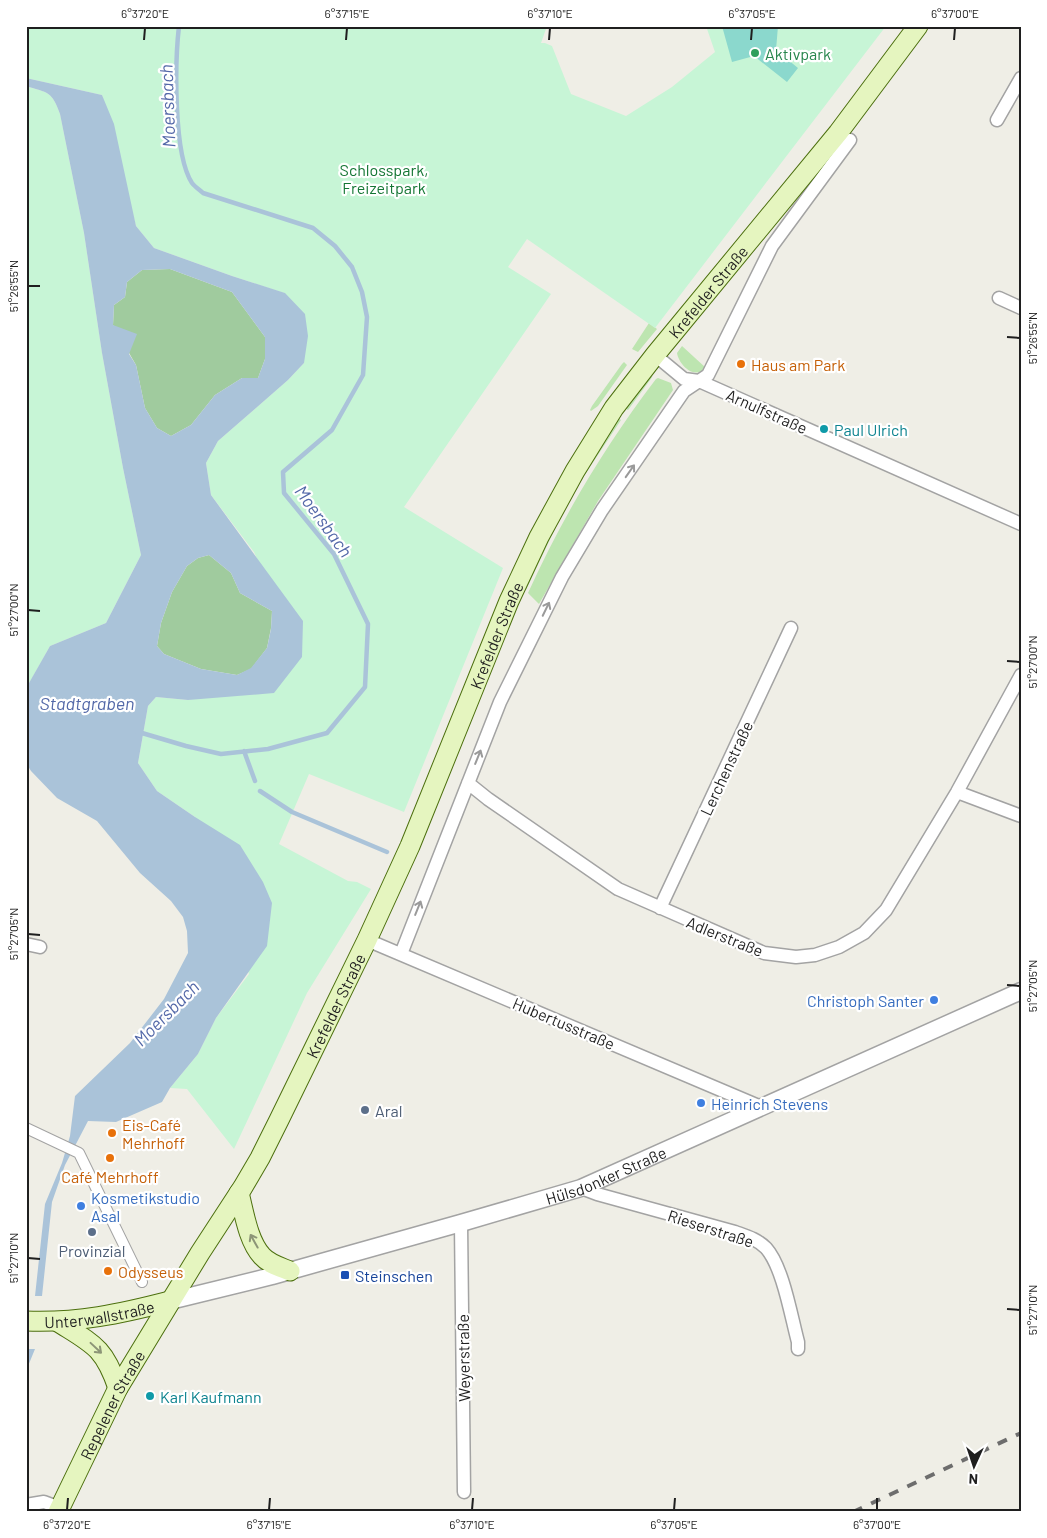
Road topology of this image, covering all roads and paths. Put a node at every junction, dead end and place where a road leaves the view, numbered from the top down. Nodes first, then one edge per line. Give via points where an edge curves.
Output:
1 (918, 26) edge
2 (1021, 78) edge
3 (997, 120) dead end
4 (850, 140) dead end
5 (999, 298) dead end
6 (1021, 308) edge
7 (655, 355) junction
8 (699, 381) junction
9 (1021, 524) edge
10 (791, 628) dead end
11 (1021, 675) edge
12 (468, 782) junction
13 (957, 792) junction
14 (1021, 816) edge
15 (660, 908) junction
16 (366, 940) junction
17 (26, 944) edge
18 (40, 947) dead end
19 (400, 954) junction
20 (1021, 991) edge
21 (761, 1107) junction
22 (26, 1128) edge
23 (581, 1188) junction
24 (239, 1193) junction
25 (461, 1223) junction
26 (290, 1271) junction
27 (142, 1282) dead end
28 (170, 1302) junction
29 (26, 1321) edge
30 (55, 1322) junction
31 (798, 1349) dead end
32 (118, 1388) junction
33 (464, 1492) dead end
34 (26, 1505) edge
35 (59, 1510) edge

1 - 7 main road, Krefelder Straße via 838,133
2 - 3 street
4 - 8 street, Krefelder Straße via 772,246 708,375
5 - 6 street
7 - 8 street, Arnulfstraße via 684,378
7 - 16 main road, Krefelder Straße via 614,408 539,537 508,601 410,846
8 - 9 street, Arnulfstraße
12 -> 8 street, Krefelder Straße via 500,702 562,577 602,510 684,391
10 - 15 street, Lerchenstraße
11 - 13 street, Adlerstraße
12 - 15 street, Adlerstraße via 618,889
19 -> 12 street, Krefelder Straße
13 - 14 street
13 - 15 street, Adlerstraße via 886,910 864,933 839,947 796,957 764,954
16 - 19 street, Hubertusstraße
16 - 24 main road, Krefelder Straße via 263,1152
17 - 18 street
19 - 21 street, Hubertusstraße
20 - 21 street, Hülsdonker Straße
21 - 23 street, Hülsdonker Straße
22 - 27 street via 79,1153
23 - 25 street, Hülsdonker Straße
23 - 31 street, Rieserstraße via 756,1240 777,1265
26 -> 24 main road via 262,1255 250,1234
24 - 28 main road, Krefelder Straße
25 - 26 street, Hülsdonker Straße
25 - 33 street, Weyerstraße
26 - 28 street, Hülsdonker Straße
28 - 30 main road, Unterwallstraße
28 - 32 main road, Repelener Straße
29 - 30 main road, Unterwallstraße
30 -> 32 main road via 92,1343 112,1371
32 - 35 main road, Repelener Straße
34 - 35 street via 44,1502

